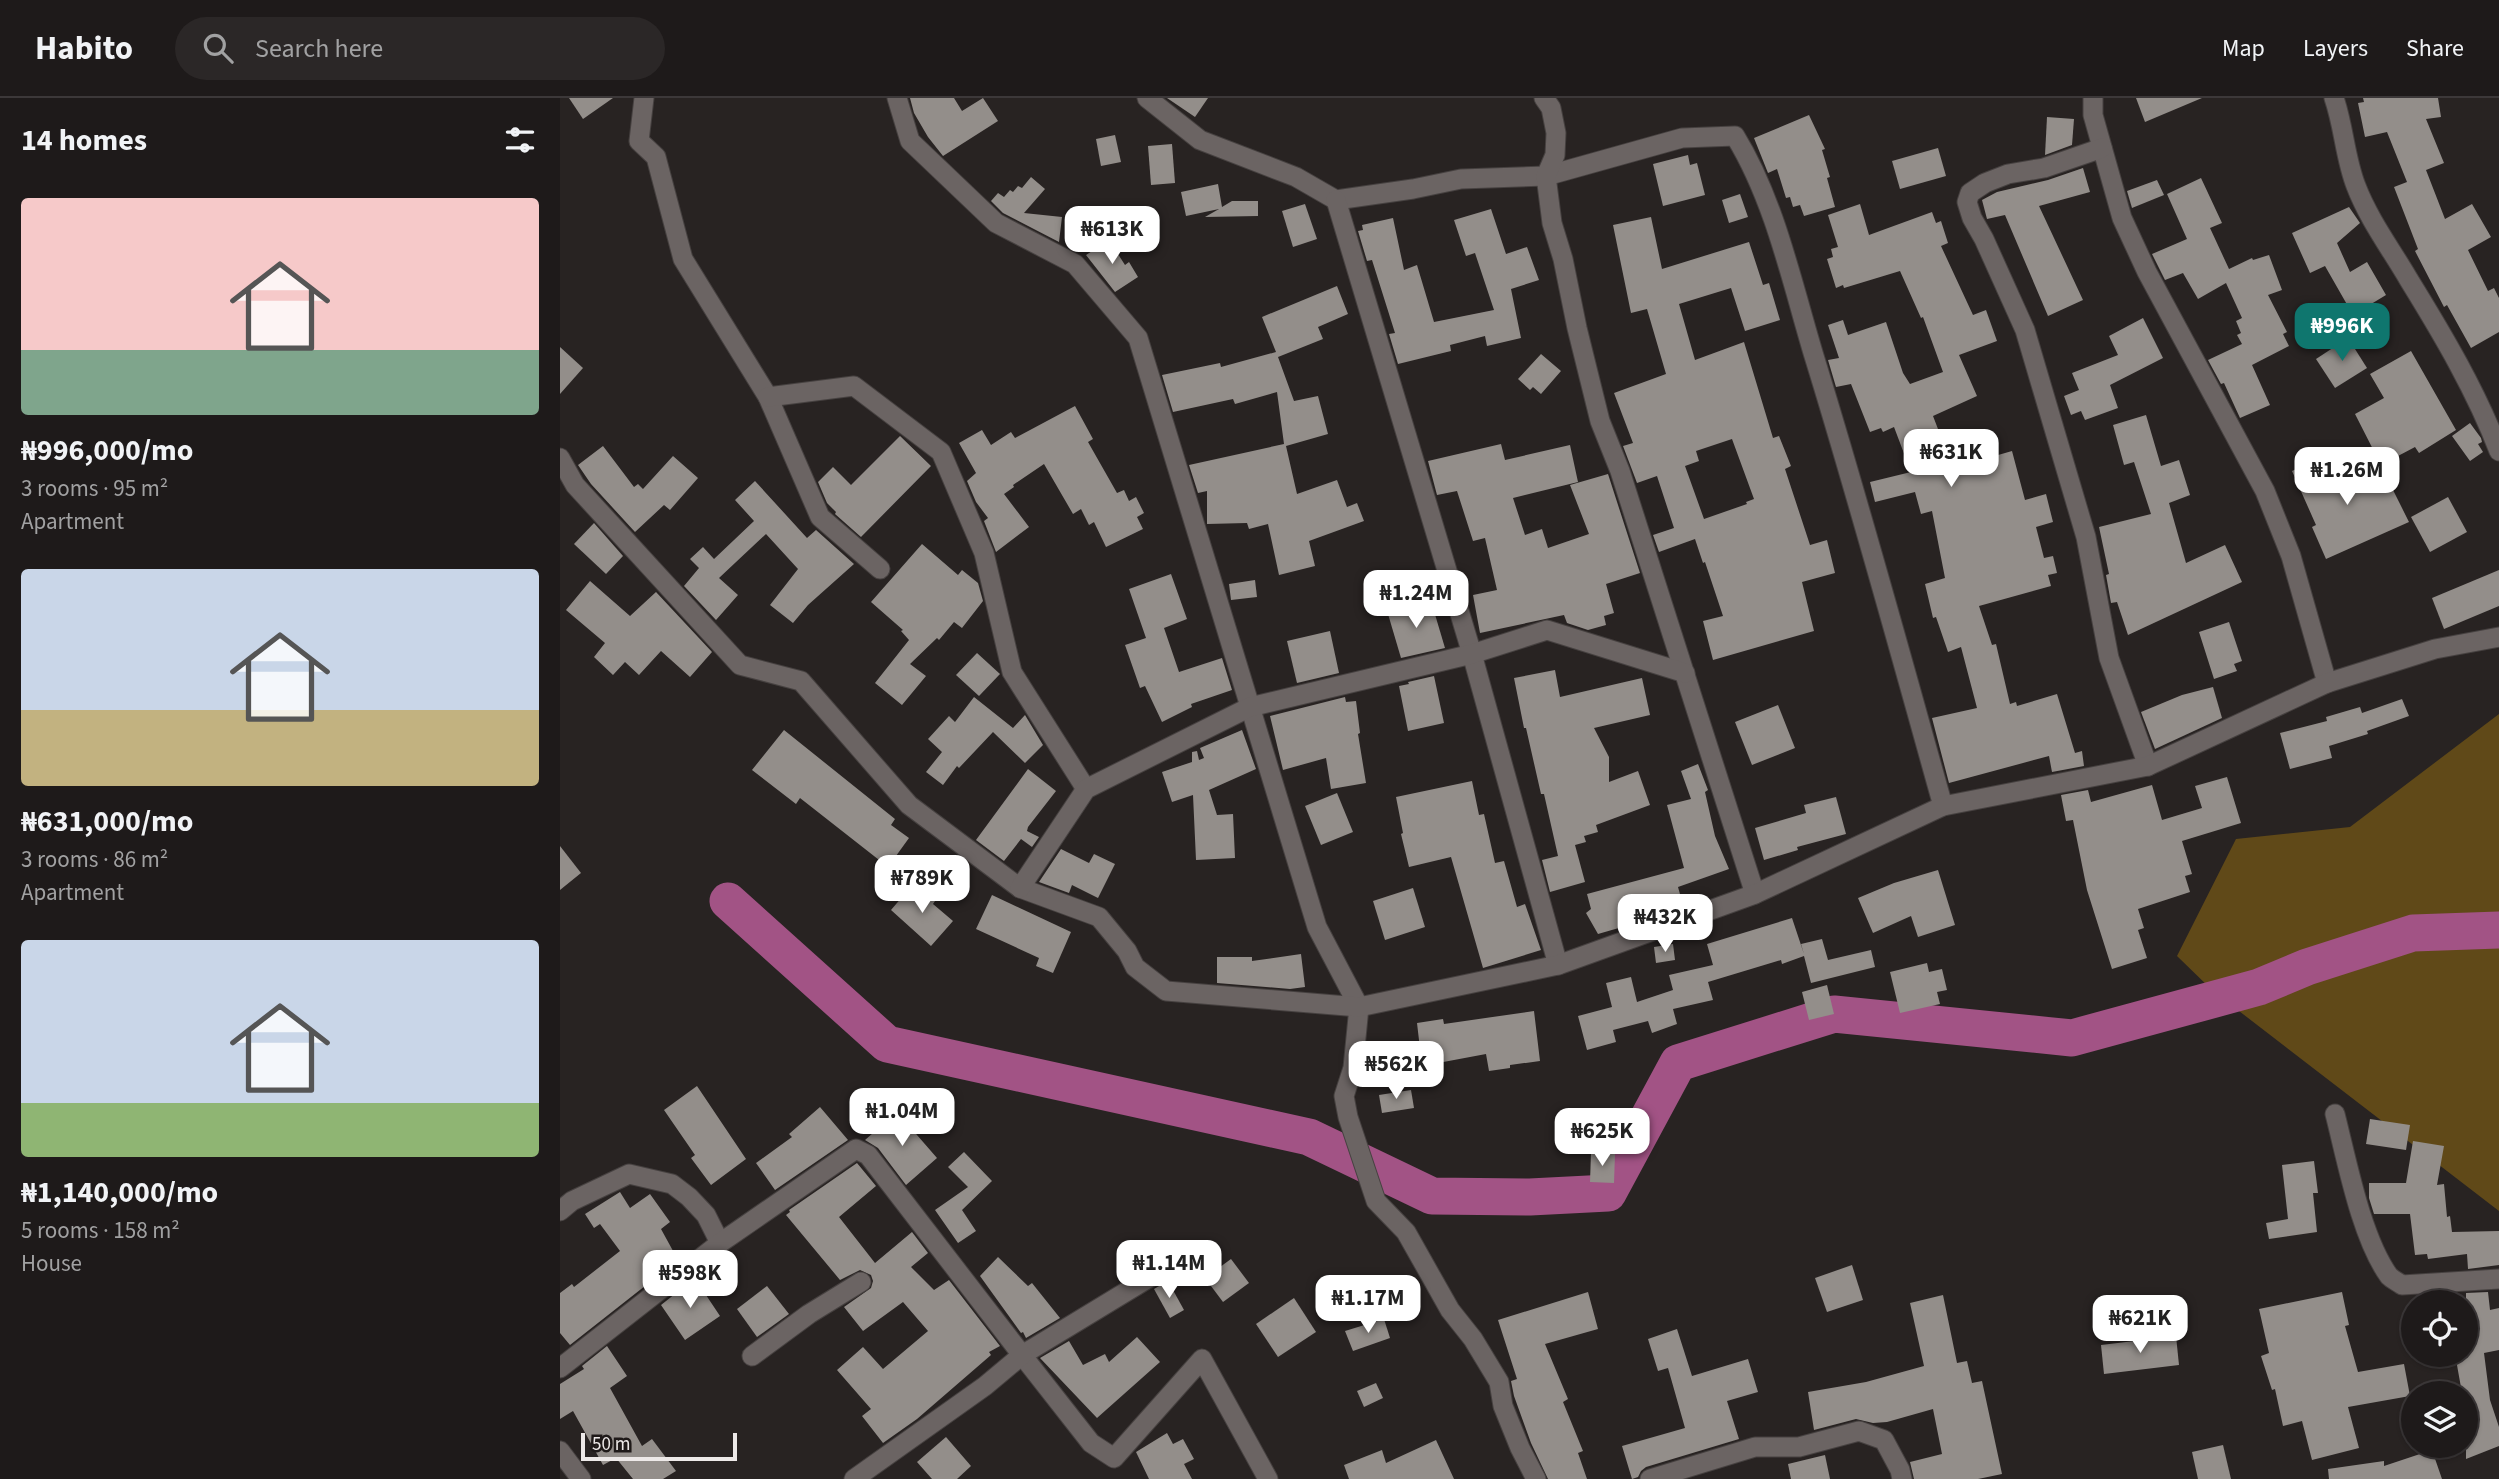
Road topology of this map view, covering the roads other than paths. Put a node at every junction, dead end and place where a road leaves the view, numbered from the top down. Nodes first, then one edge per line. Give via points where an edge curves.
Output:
1 (644, 98) edge
2 (897, 98) edge
3 (1147, 98) edge
4 (1544, 98) edge
5 (2093, 98) edge
6 (2334, 98) edge
7 (2102, 148) junction
8 (1546, 176) junction
9 (1336, 200) junction
10 (768, 397) junction
11 (2499, 451) edge
12 (560, 458) edge
13 (880, 569) dead end
14 (2499, 637) edge
15 (1472, 654) junction
16 (1685, 673) junction
17 (2327, 683) junction
18 (1250, 707) junction
19 (2148, 766) junction
20 (1086, 789) junction
21 (1943, 806) junction
22 (1020, 888) junction
23 (1755, 894) junction
24 (1558, 965) junction
25 (1359, 1007) junction
26 (2334, 1114) dead end
27 (560, 1211) edge
28 (720, 1244) junction
29 (1162, 1270) dead end
30 (2499, 1279) edge
31 (861, 1282) dead end
32 (1022, 1355) junction
33 (752, 1356) dead end
34 (560, 1368) edge
35 (560, 1451) edge
36 (581, 1479) edge
37 (854, 1479) edge
38 (1268, 1479) edge
39 (1536, 1479) edge
40 (1650, 1479) edge
41 (1902, 1479) edge

1 - 10 street via 639,141 656,157 683,259
2 - 18 street via 910,141 996,223 1074,264 1138,338
3 - 9 street via 1200,140 1296,177
4 - 8 street via 1556,134 1555,155
5 - 7 street
6 - 11 street via 2356,186 2378,232 2464,373
7 - 17 street via 2122,218 2147,272 2269,502 2291,556
7 - 19 street via 1985,183 1970,193 1967,202 2025,330 2085,537 2109,658
8 - 9 street via 1461,179
8 - 16 street via 1552,223 1600,421
8 - 21 street via 1682,138 1735,136 1752,164 1787,262
9 - 15 street
10 - 13 street via 820,517
10 - 20 street via 854,386 940,452 984,553 1012,672
12 - 22 street via 575,485 740,665 801,681 909,805
14 - 17 street via 2435,649
15 - 16 street via 1547,630
15 - 18 street
15 - 24 street
16 - 23 street
17 - 19 street
18 - 20 street
18 - 25 street via 1317,927
19 - 21 street
20 - 22 street
21 - 23 street
22 - 25 street via 1099,917 1135,967 1166,991
23 - 24 street
24 - 25 street
25 - 39 street via 1353,1068 1344,1096 1376,1201 1406,1232 1450,1310 1499,1382 1503,1406
26 - 30 street via 2362,1216 2391,1278 2402,1285
27 - 28 street via 629,1174 672,1184 689,1197 706,1215
28 - 32 street via 856,1149 868,1155
28 - 34 street
29 - 32 street
31 - 33 street
32 - 37 street
32 - 38 street via 1091,1443 1114,1458 1202,1359
35 - 36 street
40 - 41 street via 1755,1447 1799,1447 1859,1431 1884,1440

